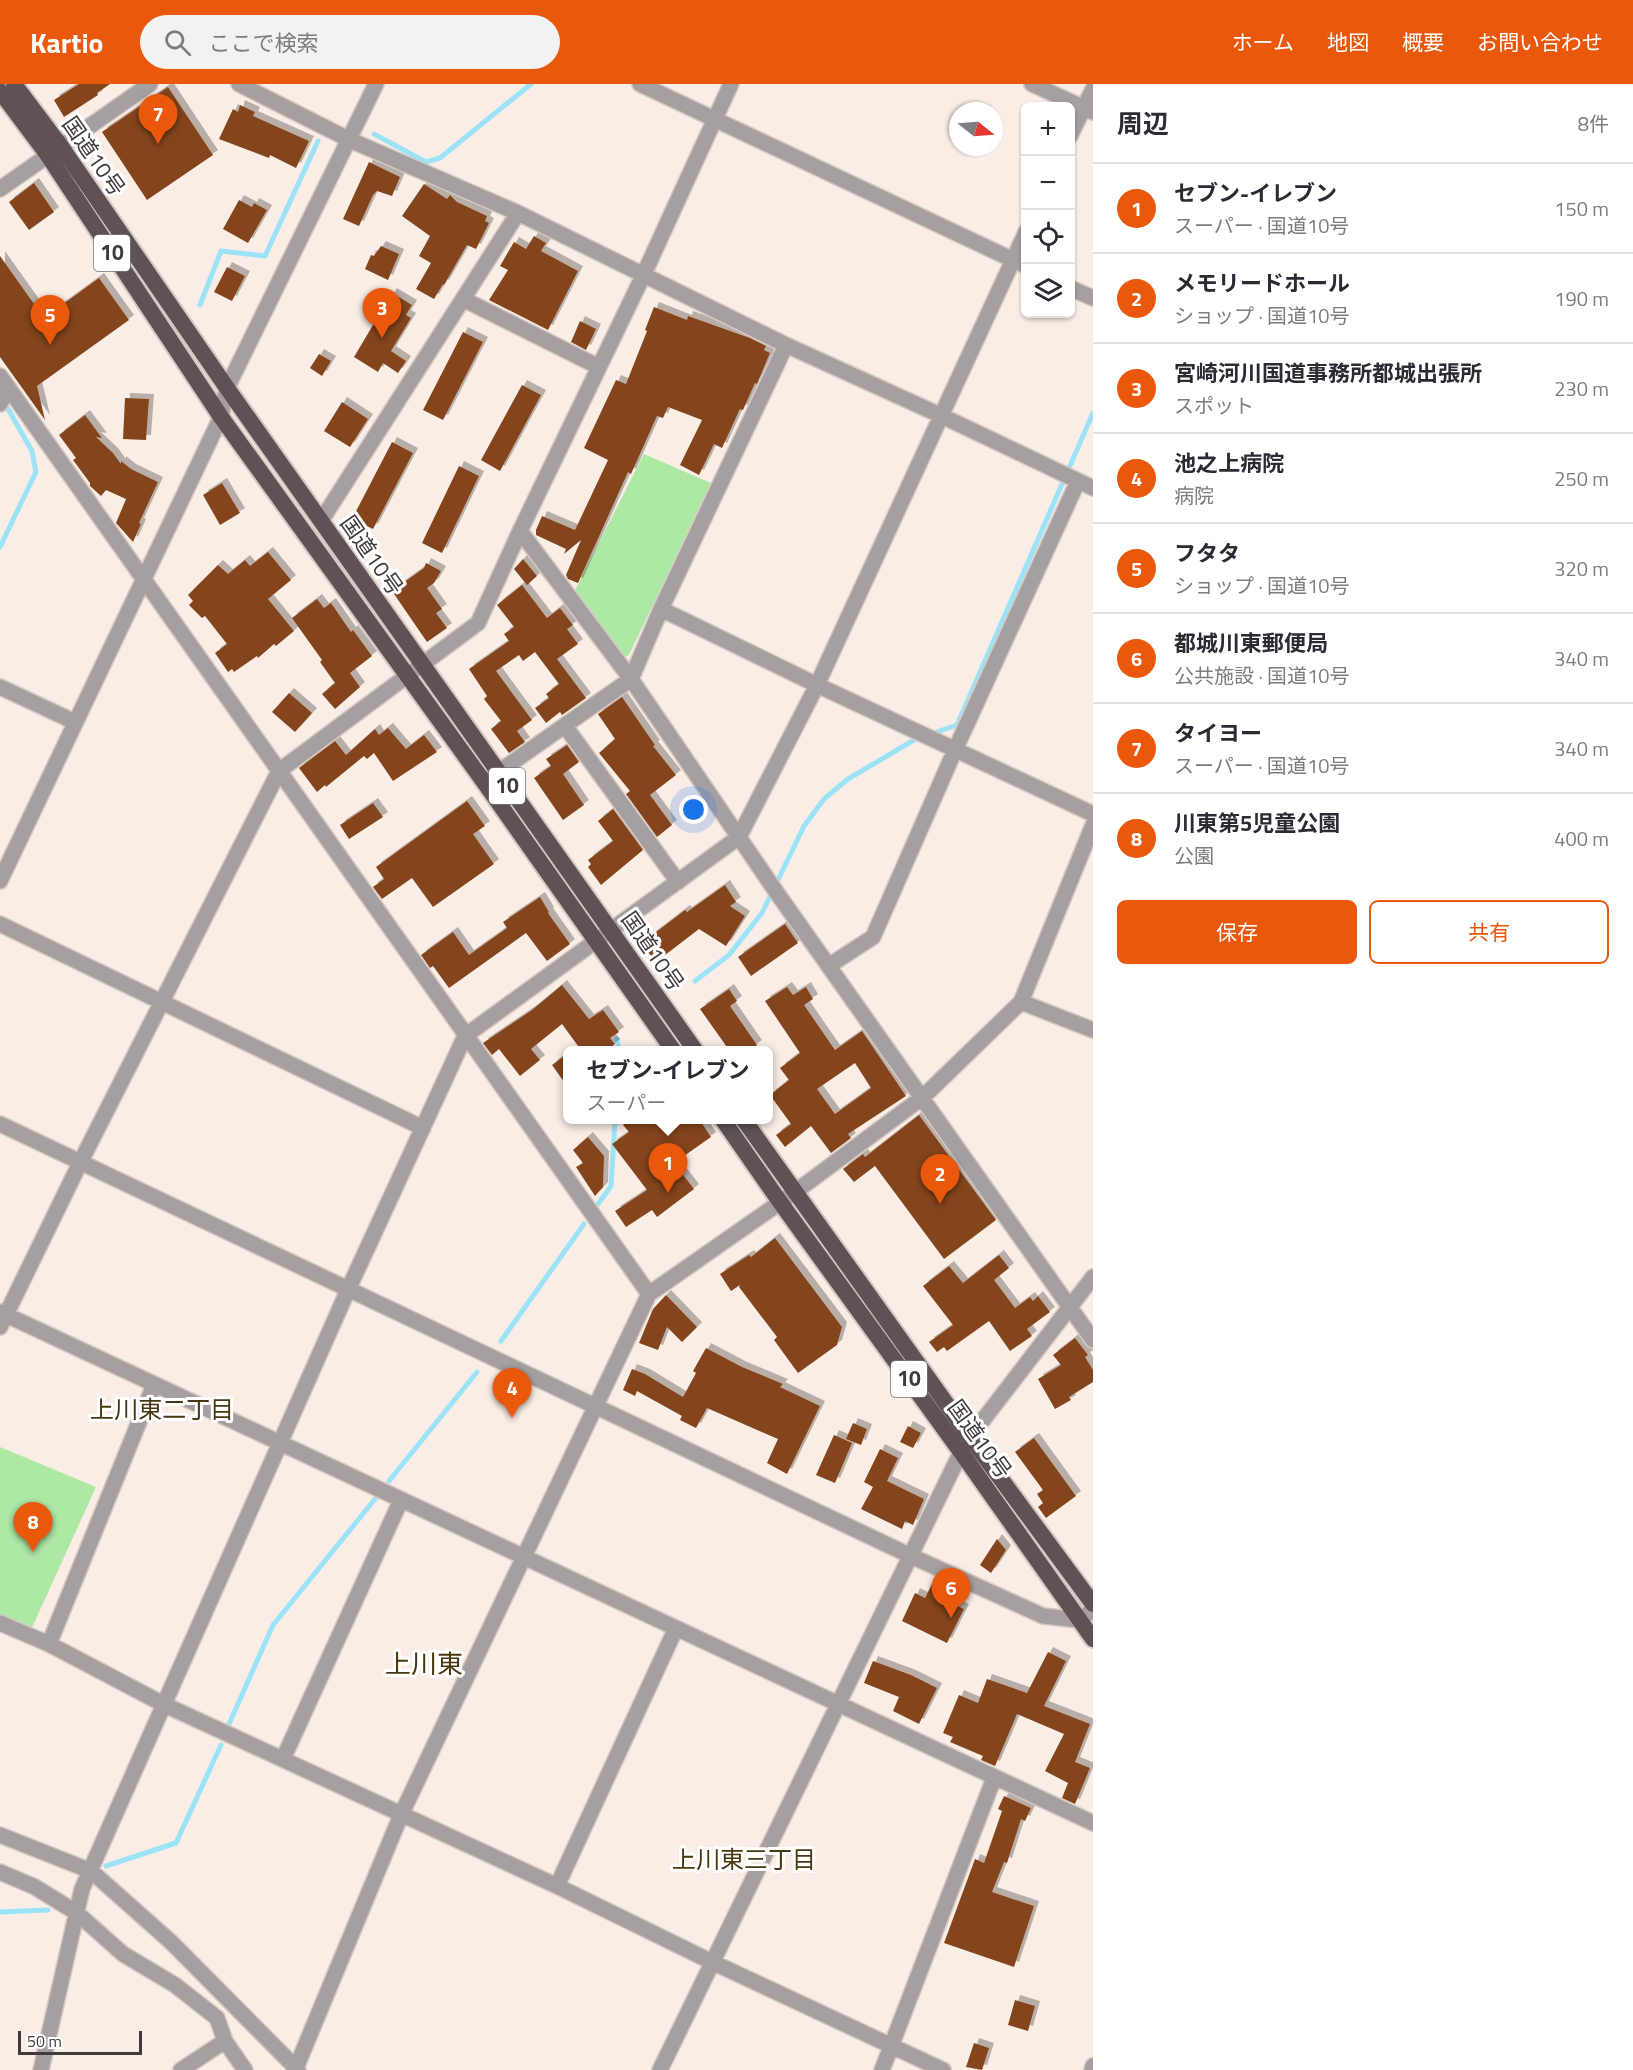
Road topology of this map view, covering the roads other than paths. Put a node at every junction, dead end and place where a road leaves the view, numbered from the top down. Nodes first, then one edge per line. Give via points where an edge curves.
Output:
1 (14, 84) edge
2 (150, 84) edge
3 (239, 84) edge
4 (376, 84) edge
5 (640, 84) edge
6 (731, 84) edge
7 (1032, 84) edge
8 (1093, 89) edge
9 (0, 91) edge
10 (1088, 110) edge
11 (716, 119) junction
12 (1075, 130) edge
13 (350, 140) junction
14 (54, 150) junction
15 (0, 189) edge
16 (518, 213) junction
17 (1019, 263) edge
18 (644, 276) junction
19 (1075, 290) edge
20 (1093, 298) edge
21 (463, 299) junction
22 (786, 345) junction
23 (599, 367) junction
24 (4, 382) edge
25 (227, 388) junction
26 (0, 404) edge
27 (942, 416) junction
28 (220, 417) junction
29 (1078, 480) junction
30 (1093, 488) edge
31 (321, 521) junction
32 (520, 531) junction
33 (143, 579) junction
34 (661, 609) junction
35 (422, 665) junction
36 (407, 675) junction
37 (631, 679) junction
38 (817, 685) junction
39 (0, 687) edge
40 (75, 722) junction
41 (565, 726) junction
42 (952, 748) junction
43 (279, 771) junction
44 (491, 777) junction
45 (1093, 814) edge
46 (1093, 825) edge
47 (739, 837) junction
48 (0, 881) edge
49 (678, 882) junction
50 (0, 924) edge
51 (610, 928) junction
52 (596, 941) junction
53 (830, 965) junction
54 (1021, 1002) junction
55 (163, 1003) junction
56 (1093, 1030) edge
57 (465, 1036) junction
58 (670, 1046) edge
59 (692, 1046) edge
60 (923, 1097) junction
61 (0, 1124) edge
62 (726, 1124) edge
63 (747, 1124) edge
64 (423, 1128) junction
65 (80, 1163) junction
66 (795, 1192) junction
67 (780, 1202) junction
68 (1093, 1277) edge
69 (348, 1290) junction
70 (649, 1294) junction
71 (1069, 1308) junction
72 (2, 1318) edge
73 (1093, 1341) edge
74 (154, 1385) junction
75 (597, 1406) junction
76 (280, 1443) junction
77 (965, 1444) junction
78 (401, 1500) junction
79 (911, 1556) junction
80 (524, 1557) junction
81 (1093, 1604) edge
82 (1086, 1615) edge
83 (0, 1623) edge
84 (676, 1628) junction
85 (1093, 1640) edge
86 (49, 1644) junction
87 (838, 1704) junction
88 (165, 1705) junction
89 (283, 1759) junction
90 (994, 1778) junction
91 (401, 1815) junction
92 (1093, 1823) edge
93 (0, 1834) edge
94 (91, 1871) junction
95 (0, 1872) edge
96 (557, 1886) junction
97 (77, 1913) junction
98 (712, 1962) junction
99 (225, 2041) junction
100 (891, 2046) junction
101 (297, 2069) edge
102 (41, 2070) edge
103 (181, 2070) edge
104 (245, 2070) edge
105 (660, 2070) edge
106 (882, 2070) edge
107 (943, 2070) edge

1 - 14 highway, 国道10号 / 10
2 - 14 street
3 - 13 street
4 - 13 street
5 - 11 street
6 - 11 street
7 - 10 street
8 - 10 street
9 - 14 highway, 国道10号 / 10
10 - 12 street
11 - 17 street
11 - 18 street
13 - 16 street
13 - 25 street
14 - 15 street
14 - 25 highway, 国道10号 / 10
14 - 28 highway, 国道10号 / 10
16 - 18 street
16 - 21 street
17 - 27 street
18 - 22 street
18 - 23 street
19 - 20 street
21 - 23 street
21 - 31 street
22 - 27 street
22 - 34 street
23 - 32 street
24 - 26 street
24 - 33 street
25 - 28 street
25 - 31 highway, 国道10号 / 10
27 - 29 street
27 - 38 street
28 - 33 street
28 - 36 highway, 国道10号 / 10
29 - 30 street
29 - 42 street
31 - 35 highway, 国道10号 / 10
32 - 35 street via 478,623
32 - 37 street
33 - 40 street
33 - 43 street
34 - 37 street
34 - 38 street
35 - 36 street
35 - 44 highway, 国道10号 / 10
36 - 43 street
36 - 44 highway, 国道10号 / 10
37 - 41 street
37 - 47 street
38 - 42 street
38 - 47 street
39 - 40 street
40 - 48 street
41 - 44 street
41 - 49 street
42 - 45 street
42 - 53 street via 873,937
43 - 55 street
43 - 57 street
44 - 51 highway, 国道10号 / 10
44 - 52 highway, 国道10号 / 10
46 - 54 street
47 - 49 street
47 - 53 street
49 - 51 street
50 - 55 street
51 - 52 street
51 - 59 highway, 国道10号 / 10
52 - 57 street
52 - 58 highway, 国道10号 / 10
53 - 60 street
54 - 56 street
54 - 60 street
55 - 64 street
55 - 65 street
57 - 64 street
57 - 70 street
60 - 66 street
60 - 71 street
61 - 65 street
62 - 67 highway, 国道10号 / 10
63 - 66 highway, 国道10号 / 10
64 - 69 street
65 - 69 street
65 - 72 street
66 - 67 street
66 - 77 highway, 国道10号 / 10
67 - 70 street
67 - 77 highway, 国道10号 / 10
68 - 71 street
69 - 75 street
69 - 76 street
70 - 75 street
71 - 73 street
71 - 77 street
72 - 74 street
74 - 76 street
74 - 86 street
75 - 79 street
75 - 80 street
76 - 78 street
76 - 88 street
77 - 79 street
77 - 81 highway, 国道10号 / 10
77 - 82 highway, 国道10号 / 10
78 - 80 street
78 - 89 street
79 - 82 street via 1043,1616
79 - 87 street
80 - 84 street
80 - 91 street
82 - 85 highway, 国道10号 / 10
83 - 86 street
84 - 87 street
84 - 96 street
86 - 88 street
87 - 90 street
87 - 98 street
88 - 89 street
88 - 94 street
89 - 91 street
90 - 92 street
90 - 100 street
91 - 96 street
91 - 101 street
93 - 94 street
94 - 97 street
94 - 101 street via 171,1942
95 - 97 street via 35,1887
96 - 98 street
97 - 99 street via 123,1954 175,1985 217,2018
97 - 102 street
98 - 100 street
98 - 105 street
99 - 103 street
99 - 104 street
100 - 106 street
100 - 107 street

